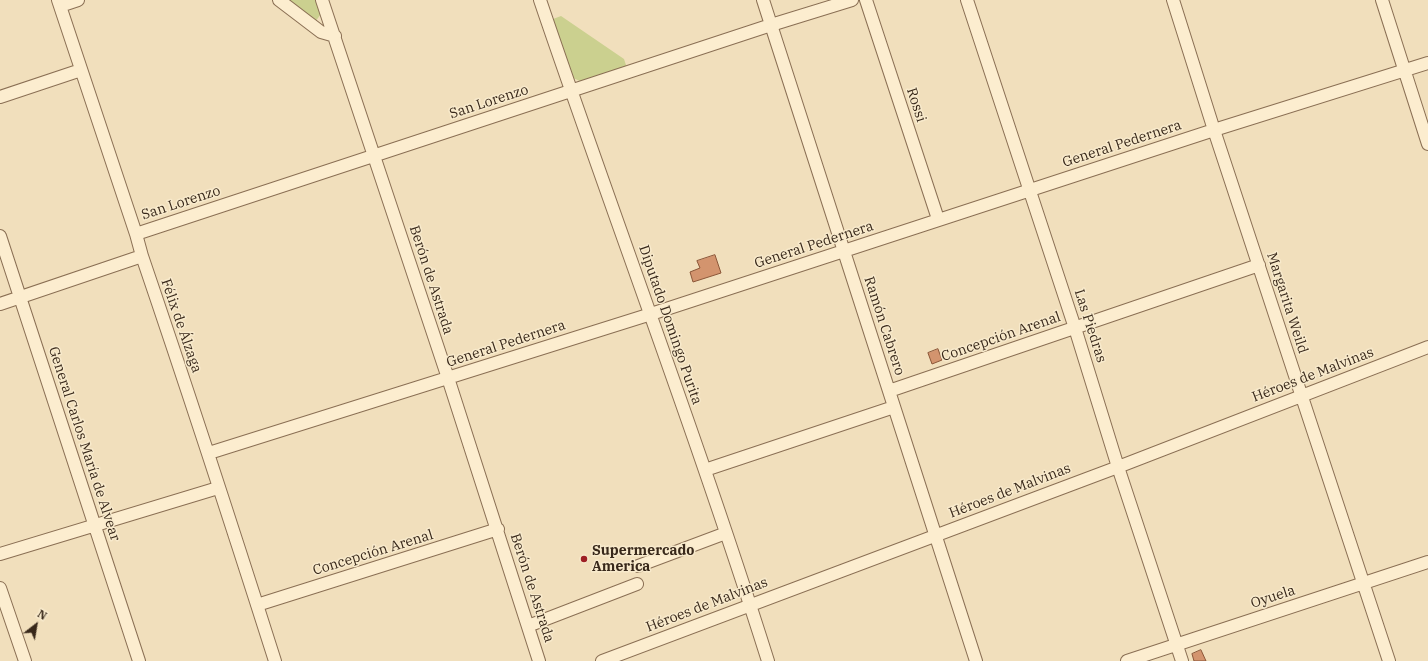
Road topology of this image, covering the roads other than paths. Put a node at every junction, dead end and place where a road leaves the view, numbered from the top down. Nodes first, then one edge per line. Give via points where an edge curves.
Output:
1 (78, 0) edge
2 (279, 0) edge
3 (322, 0) edge
4 (540, 0) edge
5 (763, 0) edge
6 (852, 0) edge
7 (866, 0) edge
8 (967, 0) edge
9 (1173, 0) edge
10 (1382, 0) edge
11 (59, 3) edge
12 (771, 25) junction
13 (335, 36) junction
14 (1428, 63) edge
15 (81, 70) junction
16 (1404, 71) junction
17 (571, 91) junction
18 (0, 97) edge
19 (1214, 130) junction
20 (1428, 144) edge
21 (375, 156) junction
22 (1030, 190) junction
23 (938, 219) junction
24 (136, 234) junction
25 (0, 236) edge
26 (843, 251) junction
27 (142, 256) junction
28 (1259, 265) junction
29 (20, 297) junction
30 (0, 304) edge
31 (651, 314) junction
32 (1075, 328) junction
33 (1428, 347) edge
34 (448, 378) junction
35 (889, 391) junction
36 (1301, 395) junction
37 (894, 407) junction
38 (209, 453) junction
39 (1118, 467) junction
40 (705, 470) junction
41 (218, 488) junction
42 (95, 525) junction
43 (498, 529) junction
44 (726, 533) junction
45 (936, 535) junction
46 (0, 554) edge
47 (1428, 562) edge
48 (638, 566) dead end
49 (1363, 583) junction
50 (637, 584) dead end
51 (0, 588) edge
52 (257, 605) junction
53 (750, 605) junction
54 (528, 626) junction
55 (1177, 645) junction
56 (25, 661) edge
57 (139, 661) edge
58 (275, 661) edge
59 (539, 661) edge
60 (602, 661) edge
61 (768, 661) edge
62 (976, 661) edge
63 (1127, 661) edge
64 (1182, 661) edge
65 (1389, 661) edge

1 - 11 street
2 - 13 street via 321,32
3 - 13 street, Berón de Astrada
4 - 17 street, Diputado Domingo Purita
5 - 12 street, Ramón Cabrero
6 - 12 street, San Lorenzo
7 - 23 street, Rossi
8 - 22 street, Las Piedras
9 - 19 street, Margarita Weild
10 - 16 street
11 - 15 street, Félix de Álzaga
12 - 17 street, San Lorenzo
12 - 26 street, Ramón Cabrero
13 - 21 street, Berón de Astrada
14 - 16 street, General Pedernera
15 - 18 street
15 - 24 street, Félix de Álzaga
16 - 19 street, General Pedernera
16 - 20 street
17 - 21 street, San Lorenzo
17 - 31 street, Diputado Domingo Purita
19 - 22 street, General Pedernera
19 - 28 street, Margarita Weild
21 - 24 street, San Lorenzo
21 - 34 street, Berón de Astrada
22 - 23 street, General Pedernera
22 - 32 street, Las Piedras
23 - 26 street, General Pedernera
24 - 27 street, Félix de Álzaga
25 - 29 street, General Carlos María de Alvear
26 - 31 street, General Pedernera
26 - 35 street, Ramón Cabrero
27 - 29 street
27 - 38 street, Félix de Álzaga
28 - 32 street, Concepción Arenal
28 - 36 street, Margarita Weild
29 - 30 street
29 - 42 street, General Carlos María de Alvear
31 - 34 street, General Pedernera
31 - 40 street, Diputado Domingo Purita
32 - 35 street, Concepción Arenal
32 - 39 street, Las Piedras
33 - 36 street, Héroes de Malvinas
34 - 38 street, General Pedernera
34 - 43 street, Berón de Astrada
35 - 37 street, Ramón Cabrero
36 - 39 street, Héroes de Malvinas
36 - 49 street, Margarita Weild
37 - 40 street
37 - 45 street, Ramón Cabrero
38 - 41 street, Félix de Álzaga
39 - 45 street, Héroes de Malvinas
39 - 55 street, Las Piedras
40 - 44 street, Diputado Domingo Purita
41 - 42 street
41 - 52 street, Félix de Álzaga
42 - 46 street
42 - 57 street, General Carlos María de Alvear
43 - 52 street, Concepción Arenal
43 - 54 street, Berón de Astrada
44 - 48 street
44 - 53 street, Diputado Domingo Purita
45 - 53 street, Héroes de Malvinas
45 - 62 street, Ramón Cabrero
47 - 49 street, Oyuela
49 - 55 street, Oyuela
49 - 65 street, Margarita Weild
50 - 54 street
51 - 56 street
52 - 58 street, Félix de Álzaga
53 - 60 street, Héroes de Malvinas
53 - 61 street, Diputado Domingo Purita
54 - 59 street, Berón de Astrada
55 - 63 street, Oyuela
55 - 64 street, Las Piedras

